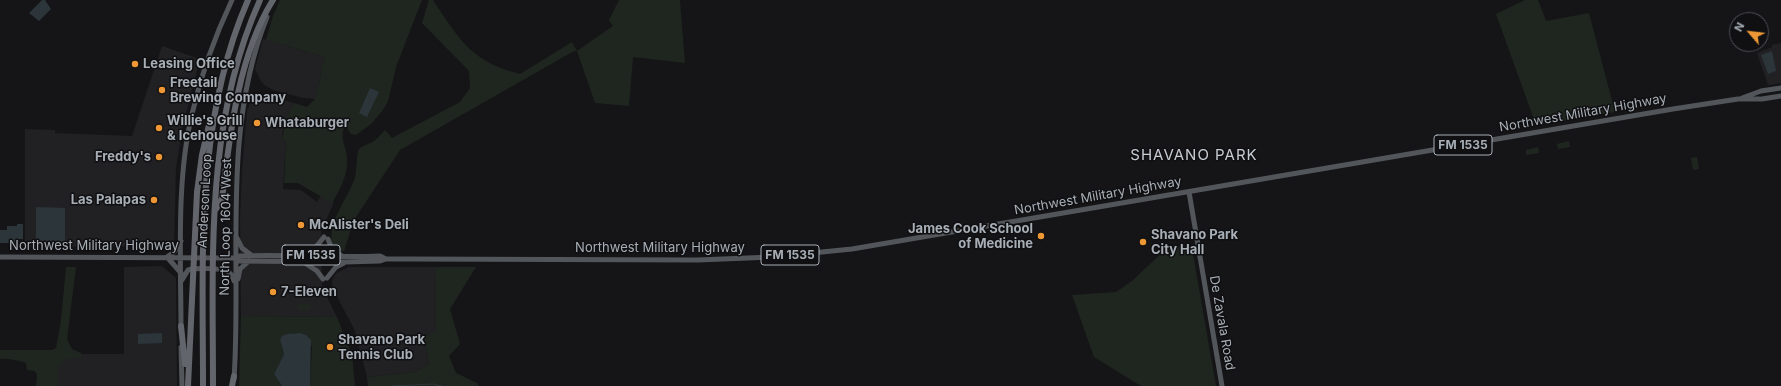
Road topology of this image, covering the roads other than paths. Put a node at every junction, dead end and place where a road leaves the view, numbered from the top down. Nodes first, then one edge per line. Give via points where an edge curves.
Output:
1 (232, 0) edge
2 (248, 0) edge
3 (260, 0) edge
4 (273, 0) edge
5 (1781, 88) edge
6 (1781, 96) edge
7 (1738, 99) junction
8 (215, 111) junction
9 (1189, 192) junction
10 (214, 212) junction
11 (237, 236) junction
12 (182, 240) junction
13 (251, 255) junction
14 (304, 255) junction
15 (0, 256) edge
16 (167, 257) junction
17 (182, 257) junction
18 (236, 258) junction
19 (344, 259) junction
20 (249, 261) junction
21 (302, 262) junction
22 (181, 273) junction
23 (181, 283) junction
24 (236, 288) junction
25 (181, 326) junction
26 (234, 376) joint
27 (182, 386) edge
28 (187, 386) edge
29 (202, 386) edge
30 (213, 386) edge
31 (233, 386) edge
32 (1222, 386) edge

1 - 12 main road via 219,27 192,115 183,180
2 - 8 highway, Anderson Loop via 228,56
3 - 10 highway, Anderson Loop via 229,96 219,149
4 - 10 highway via 264,15 245,70 234,119 222,199
4 - 11 main road, North Loop 1604 West via 256,49 241,121 238,148
5 - 7 main road, Northwest Military Highway / FM 1535 via 1761,91
6 - 7 main road, Northwest Military Highway / FM 1535
7 - 9 main road, Northwest Military Highway / FM 1535
8 - 28 highway via 207,128 197,192
8 - 29 highway, Anderson Loop via 210,132 204,237
9 - 19 main road, Northwest Military Highway / FM 1535 via 859,248 802,254 698,260 386,259 380,256
9 - 32 main road, De Zavala Road
10 - 30 highway, Anderson Loop
11 - 13 main road via 242,248
11 - 18 main road, North Loop 1604 West
12 - 16 main road
12 - 17 main road
13 - 14 main road, Northwest Military Highway / FM 1535
13 - 18 main road, Northwest Military Highway / FM 1535
14 - 19 main road, Northwest Military Highway / FM 1535
14 - 19 main road via 326,238 332,249
15 - 16 main road, Northwest Military Highway / FM 1535
16 - 17 main road, Northwest Military Highway / FM 1535
16 - 22 main road
17 - 18 main road, Northwest Military Highway / FM 1535
17 - 22 main road
18 - 20 main road, Northwest Military Highway / FM 1535 via 239,261
18 - 24 main road, North Loop 1604 West
19 - 21 main road, Northwest Military Highway / FM 1535
19 - 21 main road via 325,278
20 - 21 main road, Northwest Military Highway / FM 1535
20 - 24 main road via 240,269
22 - 23 main road
23 - 24 main road via 190,270 223,270 231,274
23 - 25 main road
24 - 26 main road, North Loop 1604 West
25 - 27 main road
25 - 28 highway
26 - 31 highway

